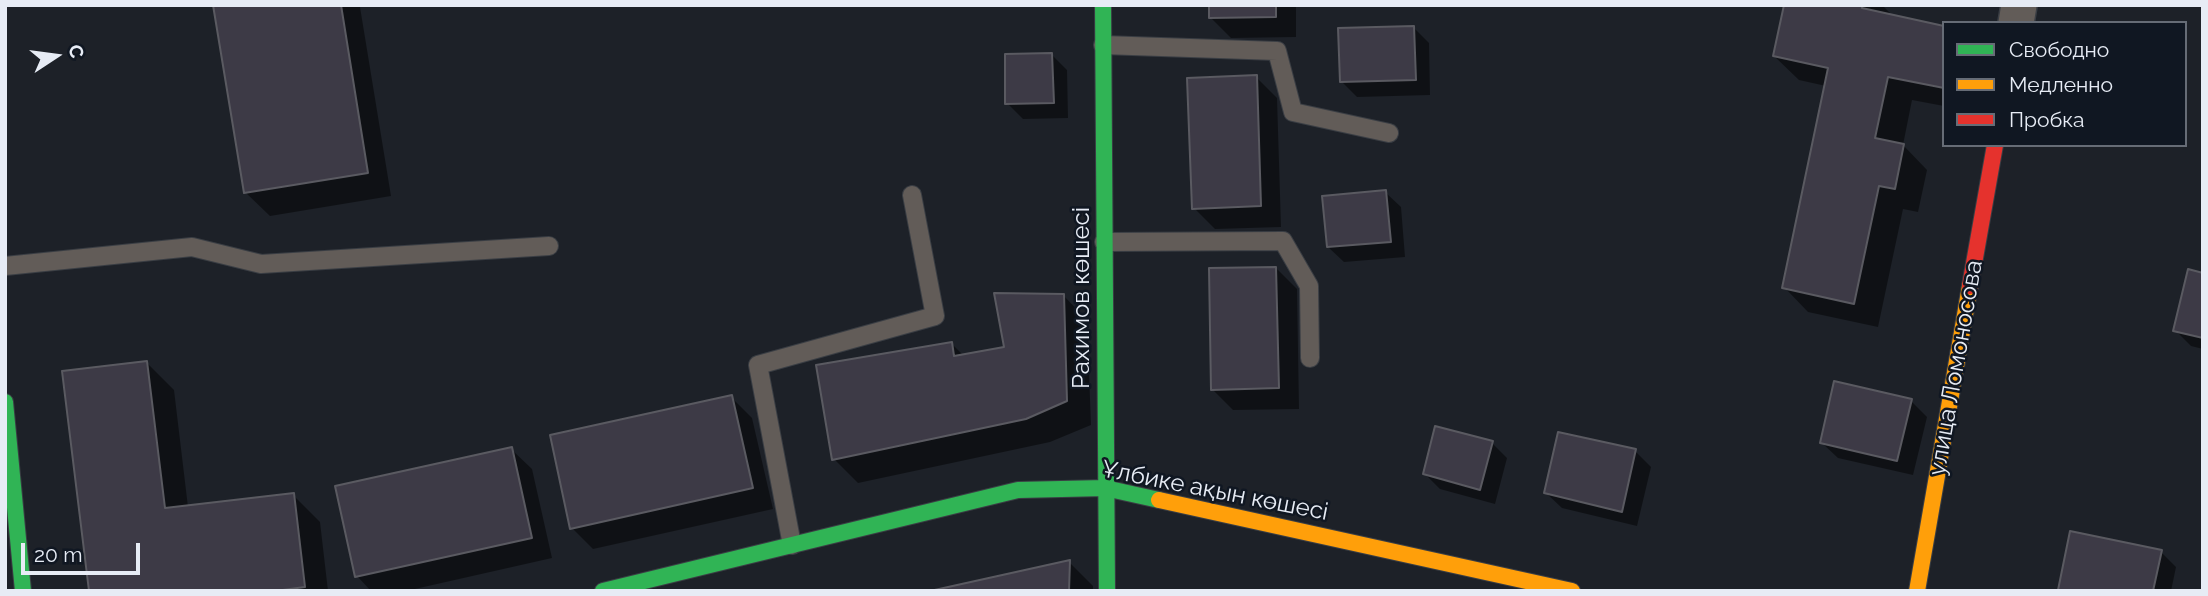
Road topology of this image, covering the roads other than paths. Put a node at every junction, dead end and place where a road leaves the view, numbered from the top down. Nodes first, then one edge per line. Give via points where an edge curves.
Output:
1 (1103, 5) edge
2 (1103, 45) junction
3 (1389, 133) dead end
4 (1994, 147) edge
5 (912, 195) dead end
6 (1104, 242) junction
7 (549, 246) dead end
8 (5, 266) edge
9 (1310, 358) dead end
10 (5, 402) edge
11 (1105, 488) junction
12 (792, 545) junction
13 (23, 591) edge
14 (603, 591) edge
15 (1107, 591) edge
16 (1572, 591) edge
17 (1917, 591) edge

1 - 2 street, Рахимов көшесі
2 - 3 lane via 1276,51 1293,112
2 - 6 street, Рахимов көшесі
4 - 17 street, улица Ломоносова
5 - 12 lane via 935,316 758,365
6 - 9 lane via 1283,241 1309,286
6 - 11 street, Рахимов көшесі
7 - 8 lane via 261,264 192,247
10 - 13 street
11 - 12 street, Ұлбике ақын көшесі via 1018,490
11 - 15 street, Рахимов көшесі
11 - 16 street, Ұлбике ақын көшесі
12 - 14 street, Ұлбике ақын көшесі

